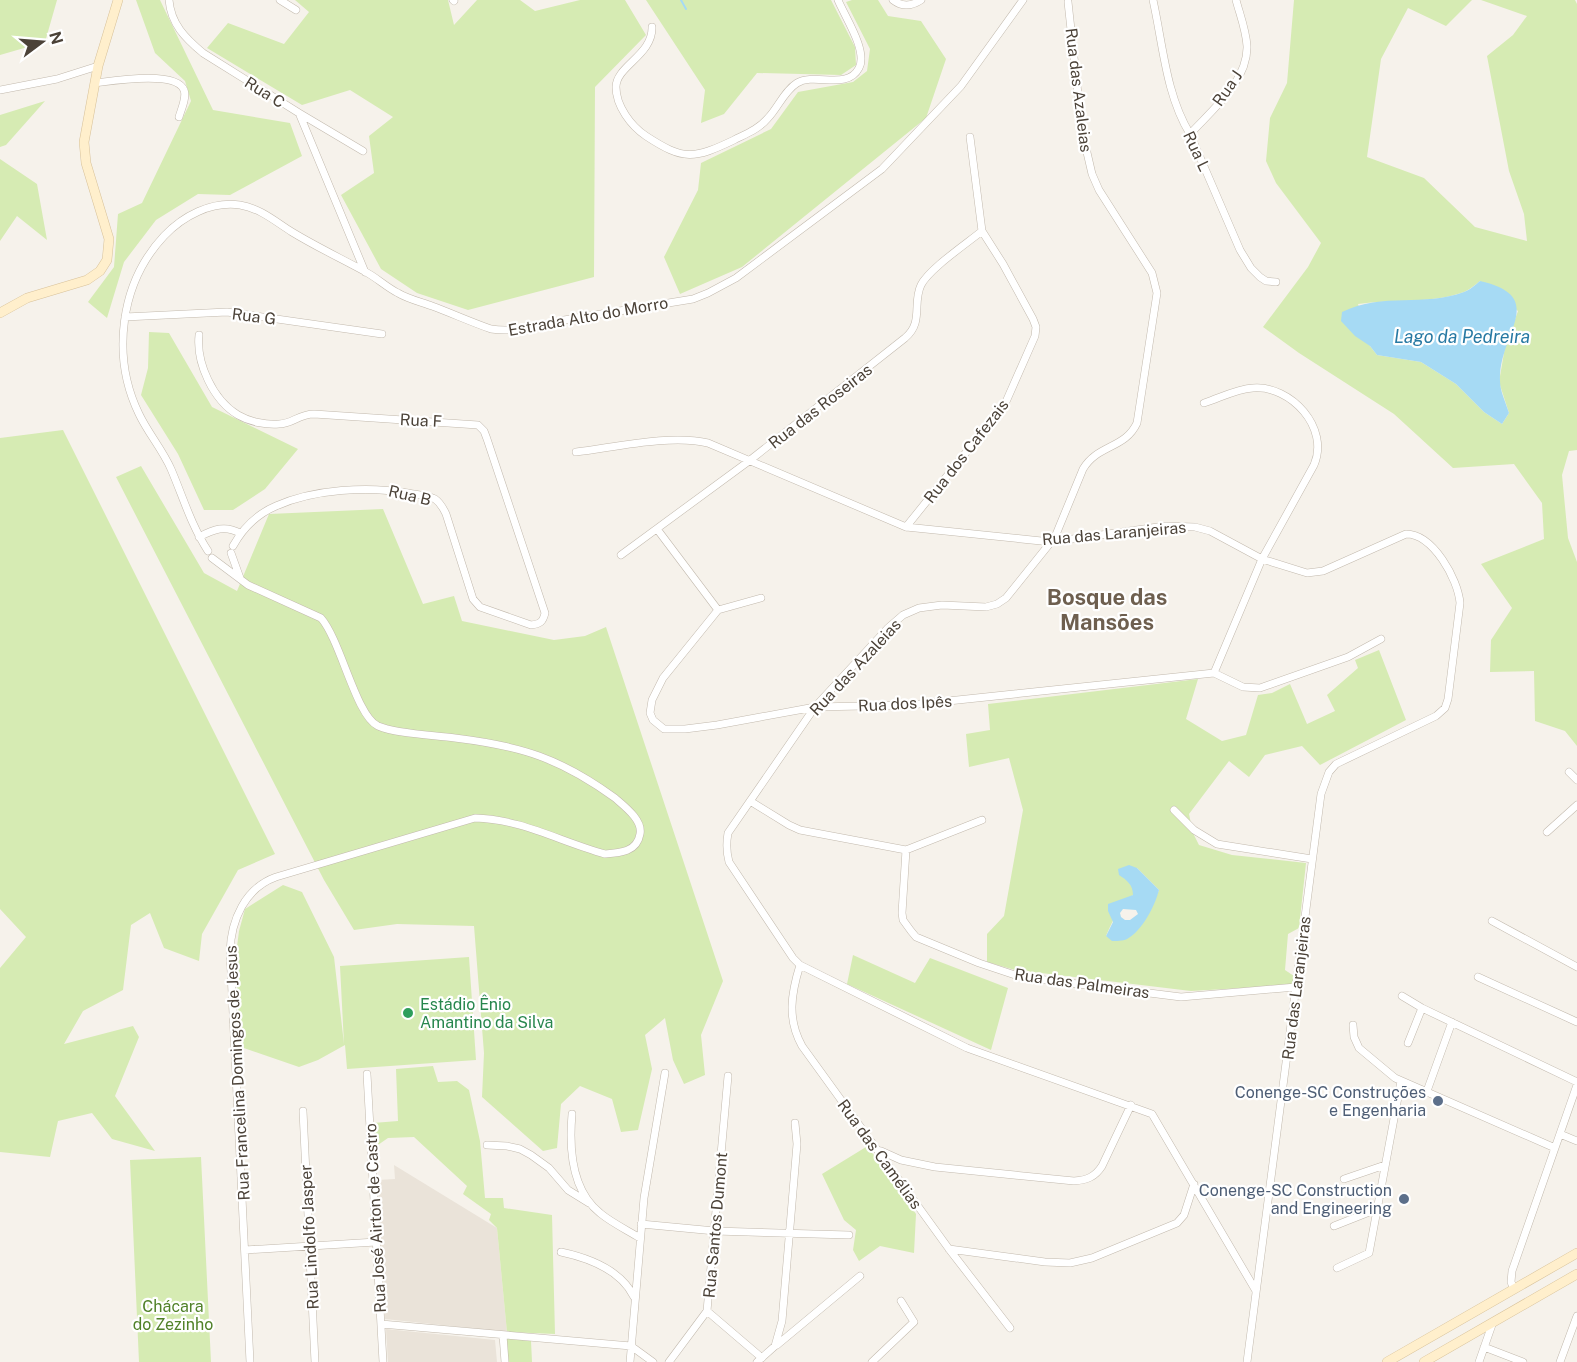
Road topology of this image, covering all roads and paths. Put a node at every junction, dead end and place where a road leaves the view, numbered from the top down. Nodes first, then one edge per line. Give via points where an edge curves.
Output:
1 (118, 0) edge
2 (169, 0) edge
3 (280, 0) edge
4 (838, 0) edge
5 (893, 0) edge
6 (921, 0) edge
7 (1023, 0) edge
8 (1153, 0) edge
9 (1236, 0) edge
10 (1068, 2) dead end
11 (296, 10) dead end
12 (652, 27) dead end
13 (98, 66) junction
14 (95, 83) junction
15 (0, 90) edge
16 (299, 113) junction
17 (179, 117) dead end
18 (1190, 134) junction
19 (970, 137) dead end
20 (363, 151) dead end
21 (982, 231) junction
22 (365, 272) junction
23 (1276, 282) dead end
24 (0, 313) edge
25 (125, 317) junction
26 (382, 334) dead end
27 (199, 335) dead end
28 (1204, 403) dead end
29 (576, 452) dead end
30 (749, 461) junction
31 (906, 528) junction
32 (657, 530) junction
33 (240, 533) junction
34 (199, 537) junction
35 (1052, 542) junction
36 (210, 554) joint
37 (621, 555) dead end
38 (1262, 559) junction
39 (240, 578) junction
40 (761, 598) dead end
41 (718, 610) junction
42 (531, 625) joint
43 (1381, 639) dead end
44 (1214, 673) junction
45 (815, 707) junction
46 (1569, 772) dead end
47 (1577, 780) edge
48 (750, 801) junction
49 (1577, 805) edge
50 (1174, 810) dead end
51 (982, 820) dead end
52 (1547, 832) dead end
53 (906, 850) junction
54 (1312, 859) junction
55 (1492, 921) dead end
56 (800, 965) junction
57 (1577, 967) edge
58 (1479, 977) dead end
59 (1296, 987) junction
60 (1402, 996) dead end
61 (1422, 1008) junction
62 (1452, 1022) junction
63 (1577, 1022) edge
64 (1353, 1025) dead end
65 (1408, 1043) dead end
66 (665, 1073) dead end
67 (367, 1074) dead end
68 (729, 1076) dead end
69 (1401, 1082) junction
70 (1577, 1084) edge
71 (1427, 1091) junction
72 (1131, 1105) junction
73 (303, 1112) dead end
74 (572, 1114) dead end
75 (795, 1123) dead end
76 (1560, 1134) junction
77 (1577, 1142) edge
78 (487, 1144) dead end
79 (1555, 1148) junction
80 (878, 1149) junction
81 (1385, 1165) junction
82 (1344, 1179) dead end
83 (1194, 1184) junction
84 (591, 1204) junction
85 (1377, 1209) junction
86 (641, 1224) junction
87 (1334, 1226) dead end
88 (715, 1231) junction
89 (789, 1232) junction
90 (849, 1235) dead end
91 (640, 1238) junction
92 (376, 1242) junction
93 (310, 1246) junction
94 (949, 1249) junction
95 (245, 1250) junction
96 (561, 1252) dead end
97 (1577, 1253) edge
98 (1565, 1260) junction
99 (1337, 1268) dead end
100 (1575, 1275) edge
101 (860, 1276) dead end
102 (1514, 1289) junction
103 (1256, 1291) junction
104 (635, 1299) junction
105 (901, 1301) dead end
106 (1516, 1308) junction
107 (707, 1311) junction
108 (1577, 1316) edge
109 (1493, 1322) junction
110 (381, 1324) junction
111 (1010, 1328) dead end
112 (502, 1335) junction
113 (631, 1346) junction
114 (775, 1346) junction
115 (1484, 1347) junction
116 (760, 1360) edge
117 (250, 1362) edge
118 (315, 1362) edge
119 (383, 1362) edge
120 (505, 1362) edge
121 (630, 1362) edge
122 (654, 1362) edge
123 (669, 1362) edge
124 (872, 1362) edge
125 (1247, 1362) edge
126 (1387, 1362) edge
127 (1424, 1362) edge
128 (1479, 1362) edge
129 (1523, 1362) edge
130 (1560, 1362) edge

1 - 13 main road
2 - 16 street, Rua C via 173,19 191,43
3 - 11 street
4 - 12 street via 861,52 862,60 855,74 847,79 804,80 796,84 754,130 703,154 671,150 645,135 631,123 621,105 616,86 649,44
5 - 6 street via 908,5
7 - 22 street, Estrada Alto do Morro via 962,86 882,170 736,278 708,293 502,331 400,295
8 - 18 street, Rua L via 1173,98
9 - 18 street, Rua J via 1247,48 1244,64 1232,86
10 - 35 street, Rua das Azaleias via 1082,131 1092,174 1152,273 1157,293 1137,423 1128,437 1089,460
13 - 14 main road
13 - 15 street
14 - 17 street via 175,81 185,94
14 - 24 main road via 84,148 109,238 106,260 100,271 87,280 27,298
16 - 20 street
16 - 22 street, Rua C
18 - 23 street, Rua L via 1240,250 1260,277
19 - 21 street, Rua dos Cafezais
21 - 30 street, Rua das Roseiras via 922,284 912,333
21 - 31 street, Rua dos Cafezais via 1033,319 1035,336 1005,404
22 - 25 street, Estrada Alto do Morro via 250,208 214,206 176,224 157,244 141,268
25 - 26 street, Rua G via 227,312
25 - 34 street, Estrada Alto do Morro via 122,351 134,400 171,469
27 - 42 street, Rua F via 200,359 211,382 230,409 250,420 282,424 314,414 478,425 487,439 542,599 543,621
28 - 38 street via 1252,388 1269,389 1292,399 1315,431 1318,456
29 - 30 street, Rua das Laranjeiras via 694,439
30 - 31 street, Rua das Laranjeiras
30 - 32 street, Rua das Roseiras
31 - 35 street, Rua das Laranjeiras
32 - 37 street, Rua das Roseiras
32 - 41 street
33 - 34 street via 223,528
33 - 39 street, Rua B via 232,549
33 - 42 street, Rua B via 260,515 296,499 367,488 426,496 441,504 446,514 473,599 480,607
34 - 36 street, Estrada Alto do Morro
35 - 38 street, Rua das Laranjeiras via 1183,525 1209,531
35 - 45 street, Rua das Azaleias via 1013,591 997,604 942,605 903,615
36 - 39 street, Rua Francelina Domingos de Jesus
38 - 44 street
38 - 54 street, Rua das Laranjeiras via 1298,572 1314,573 1413,534 1434,549 1459,591 1445,708 1436,716 1336,764 1321,794
39 - 95 street, Rua Francelina Domingos de Jesus via 321,618 362,706 378,726 510,746 540,755 574,771 626,806 641,831 631,850 605,854 523,825 475,818 276,876 252,890 231,934 230,952
40 - 41 street
41 - 45 street, Rua dos Ipês via 663,678 650,707 658,726 685,729
43 - 44 street via 1348,657 1260,688 1244,687
44 - 45 street, Rua dos Ipês via 910,705
45 - 48 street, Rua das Azaleias
46 - 47 street
48 - 53 street via 800,830
48 - 56 street, Rua das Azaleias via 729,833 726,853
49 - 52 street
50 - 54 street via 1200,835 1217,844
51 - 53 street
53 - 59 street, Rua das Palmeiras via 902,913 905,925 916,937 979,963 1038,979 1181,997
54 - 59 street, Rua das Laranjeiras
55 - 57 street
56 - 72 street, Rua das Azaleias via 967,1048
56 - 80 street, Rua das Camélias via 791,1002 798,1038
58 - 63 street
59 - 103 street, Rua das Laranjeiras
60 - 61 street
61 - 62 street
61 - 65 street
62 - 70 street
62 - 71 street
64 - 69 street via 1359,1047
66 - 86 street
67 - 92 street, Rua José Airton de Castro
68 - 88 street, Rua Santos Dumont
69 - 71 street
69 - 81 street
70 - 76 street
71 - 79 street
72 - 80 street via 1098,1173 1084,1180 935,1167 901,1160
72 - 83 street, Rua das Azaleias via 1152,1114
73 - 93 street, Rua Lindolfo Jasper
74 - 84 street via 575,1173
75 - 89 street via 797,1144
76 - 77 street
76 - 79 street
78 - 84 street via 520,1149 531,1155 568,1190
79 - 102 street via 1510,1277
80 - 94 street, Rua das Camélias
81 - 82 street
81 - 85 street
83 - 94 street via 1184,1215 1177,1223 1080,1262 1045,1262
83 - 103 street, Rua das Azaleias
84 - 91 street
85 - 87 street
85 - 99 street via 1370,1253
86 - 88 street
86 - 91 street
88 - 89 street
88 - 107 street, Rua Santos Dumont
89 - 90 street
89 - 114 street via 784,1309
91 - 104 street
92 - 93 street
92 - 110 street, Rua José Airton de Castro
93 - 95 street
93 - 118 street, Rua Lindolfo Jasper
94 - 111 street, Rua das Camélias
95 - 117 street, Rua Francelina Domingos de Jesus
96 - 104 street via 615,1274 628,1285
97 - 98 main road
98 - 100 main road via 1563,1271
98 - 102 main road
100 - 106 main road
101 - 114 street
102 - 106 main road via 1520,1299
102 - 126 main road
103 - 125 street, Rua das Laranjeiras
104 - 113 street
105 - 124 street via 914,1322
106 - 109 main road
107 - 116 street
107 - 123 street, Rua Santos Dumont
108 - 130 street
109 - 115 street
109 - 127 main road
110 - 112 street
110 - 119 street, Rua José Airton de Castro
112 - 113 street
112 - 120 street
113 - 121 street
113 - 122 street
114 - 116 street
115 - 128 street
115 - 129 street

